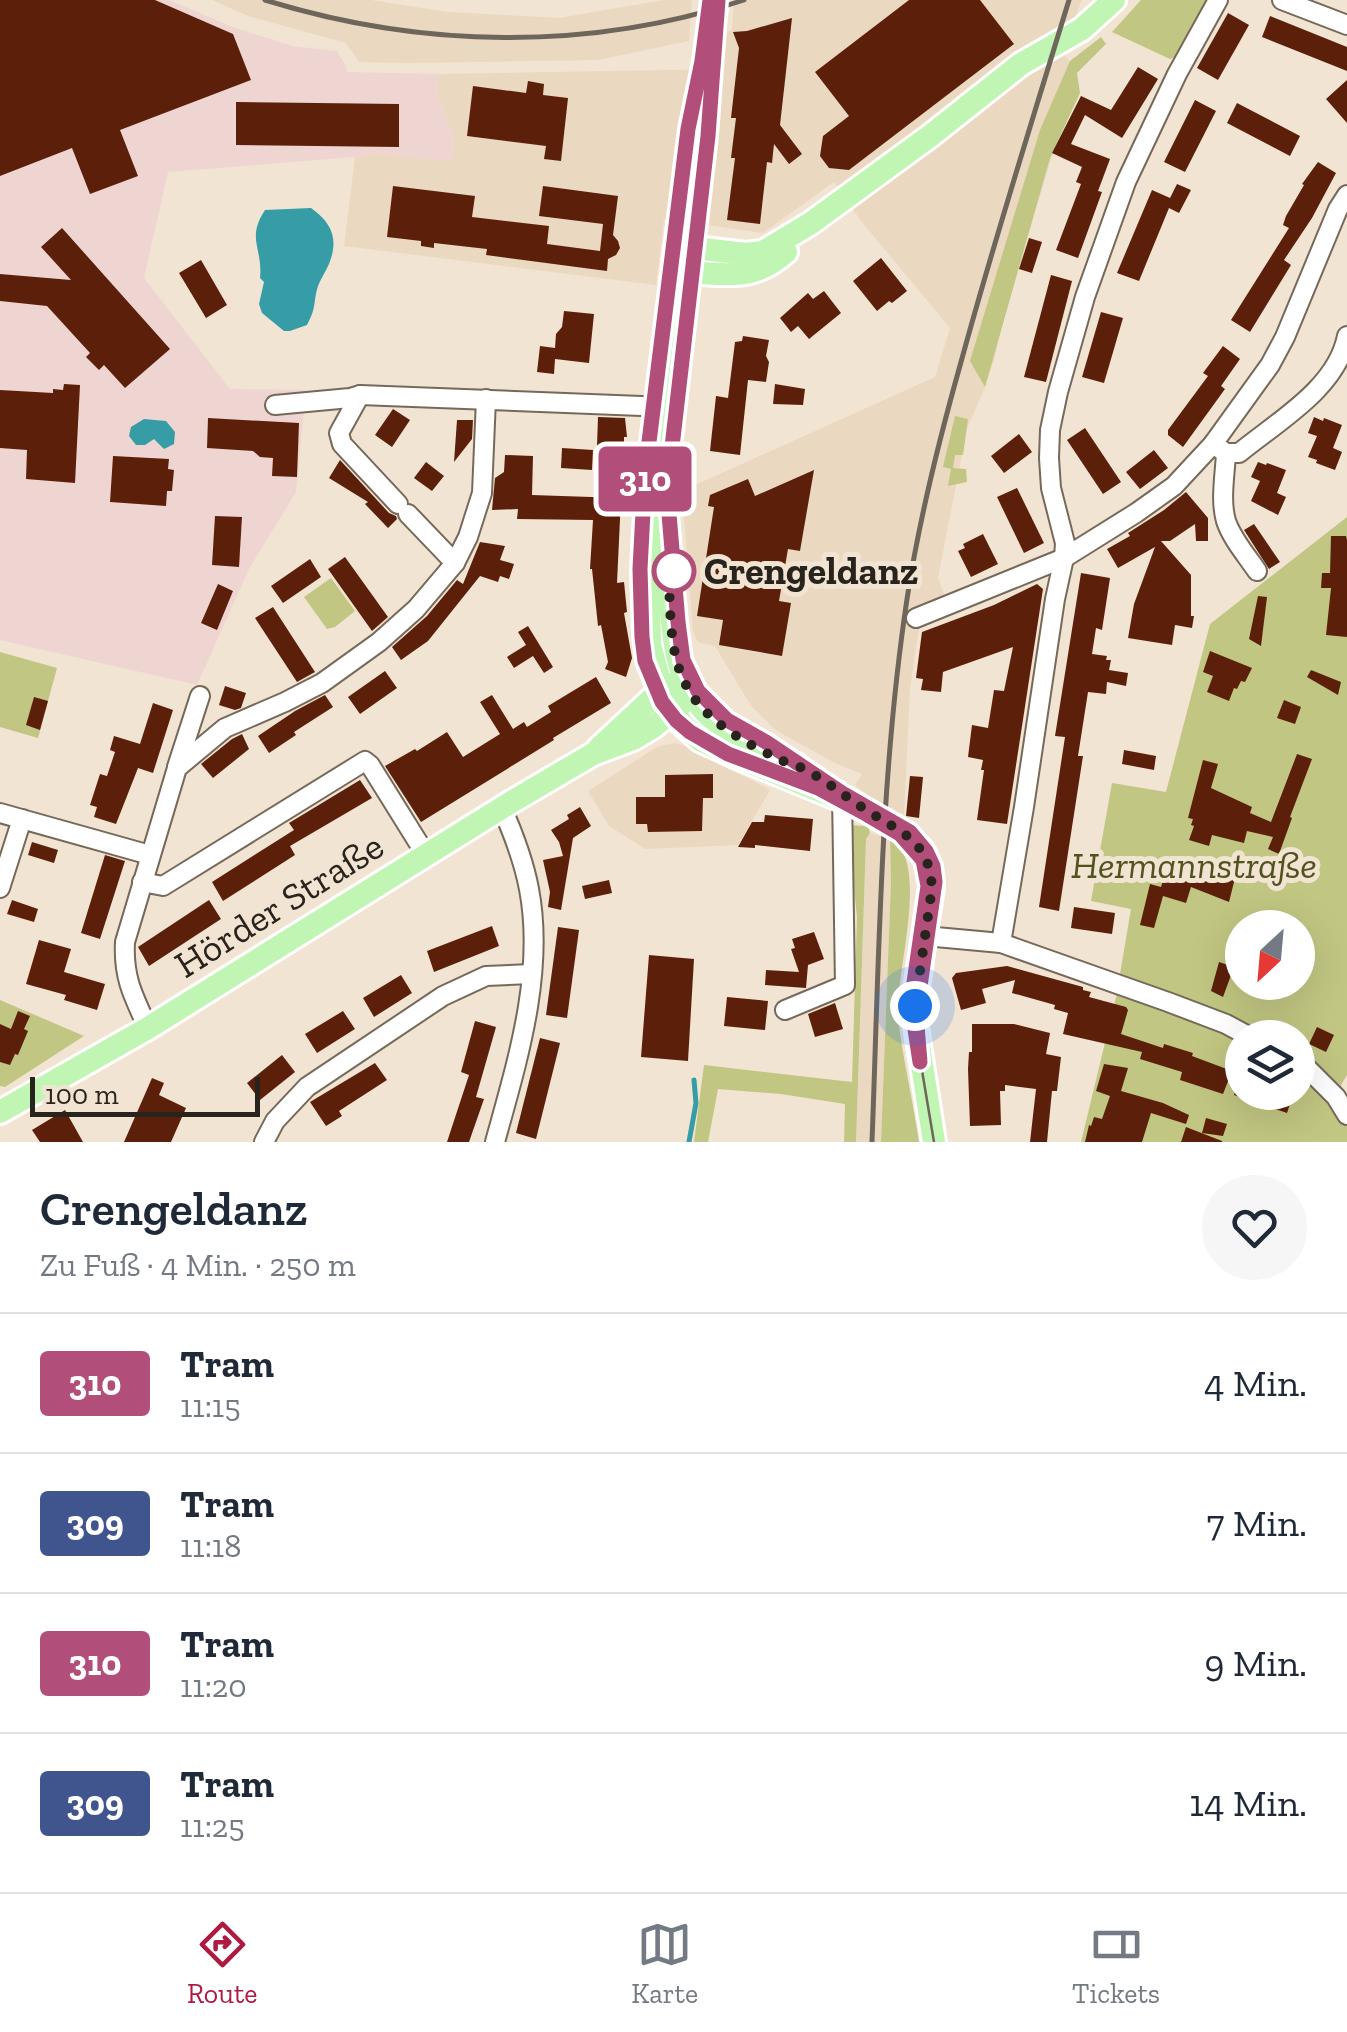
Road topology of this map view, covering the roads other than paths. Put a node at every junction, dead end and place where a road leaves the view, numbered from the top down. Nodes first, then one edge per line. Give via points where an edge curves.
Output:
1 (716, 0) edge
2 (1114, 0) edge
3 (1218, 0) edge
4 (1282, 0) edge
5 (1313, 5) edge
6 (1347, 25) edge
7 (1347, 195) edge
8 (812, 224) junction
9 (686, 247) junction
10 (682, 272) junction
11 (1347, 336) edge
12 (360, 394) junction
13 (486, 398) junction
14 (275, 405) dead end
15 (664, 407) junction
16 (1219, 448) junction
17 (1064, 558) junction
18 (455, 563) junction
19 (1258, 571) dead end
20 (916, 618) dead end
21 (678, 693) junction
22 (200, 696) dead end
23 (177, 768) junction
24 (842, 797) junction
25 (502, 808) junction
26 (0, 813) edge
27 (22, 819) junction
28 (426, 854) junction
29 (150, 855) junction
30 (142, 882) junction
31 (0, 888) edge
32 (925, 936) junction
33 (1000, 943) junction
34 (532, 974) junction
35 (785, 1010) dead end
36 (1225, 1024) edge
37 (148, 1028) junction
38 (1315, 1076) edge
39 (0, 1112) edge
40 (1347, 1115) edge
41 (264, 1142) edge
42 (495, 1142) edge
43 (934, 1142) edge

1 - 9 main road
2 - 8 main road via 1082,30 1021,64
3 - 17 street via 1130,170 1058,392 1048,458
4 - 5 street
5 - 6 street
7 - 16 street via 1277,351
8 - 9 main road via 763,252
8 - 10 main road via 761,269 720,276
9 - 10 main road
10 - 15 main road
11 - 16 street via 1324,385 1239,453
12 - 13 street
12 - 14 street
12 - 18 street via 338,433 342,444
13 - 15 street
13 - 18 street via 482,493
15 - 21 main road via 651,457 650,645
16 - 17 street
16 - 19 street via 1226,520
17 - 20 street
17 - 33 street
18 - 23 street via 379,642 322,682 225,728
21 - 24 main road
21 - 25 main road, Hörder Straße via 653,727
22 - 23 street
23 - 29 street
24 - 32 main road via 906,834 926,857 932,888
24 - 35 street via 845,985
25 - 28 main road, Hörder Straße
25 - 34 street via 529,889
26 - 27 street
27 - 29 street
27 - 31 street
28 - 30 street via 365,761 162,886
28 - 37 main road, Hörder Straße
29 - 30 street
30 - 37 street via 124,962
32 - 33 street
32 - 43 main road via 914,1020
33 - 36 street
34 - 41 street via 486,976 443,996 307,1087
34 - 42 street
37 - 39 main road, Hörder Straße
38 - 40 street

